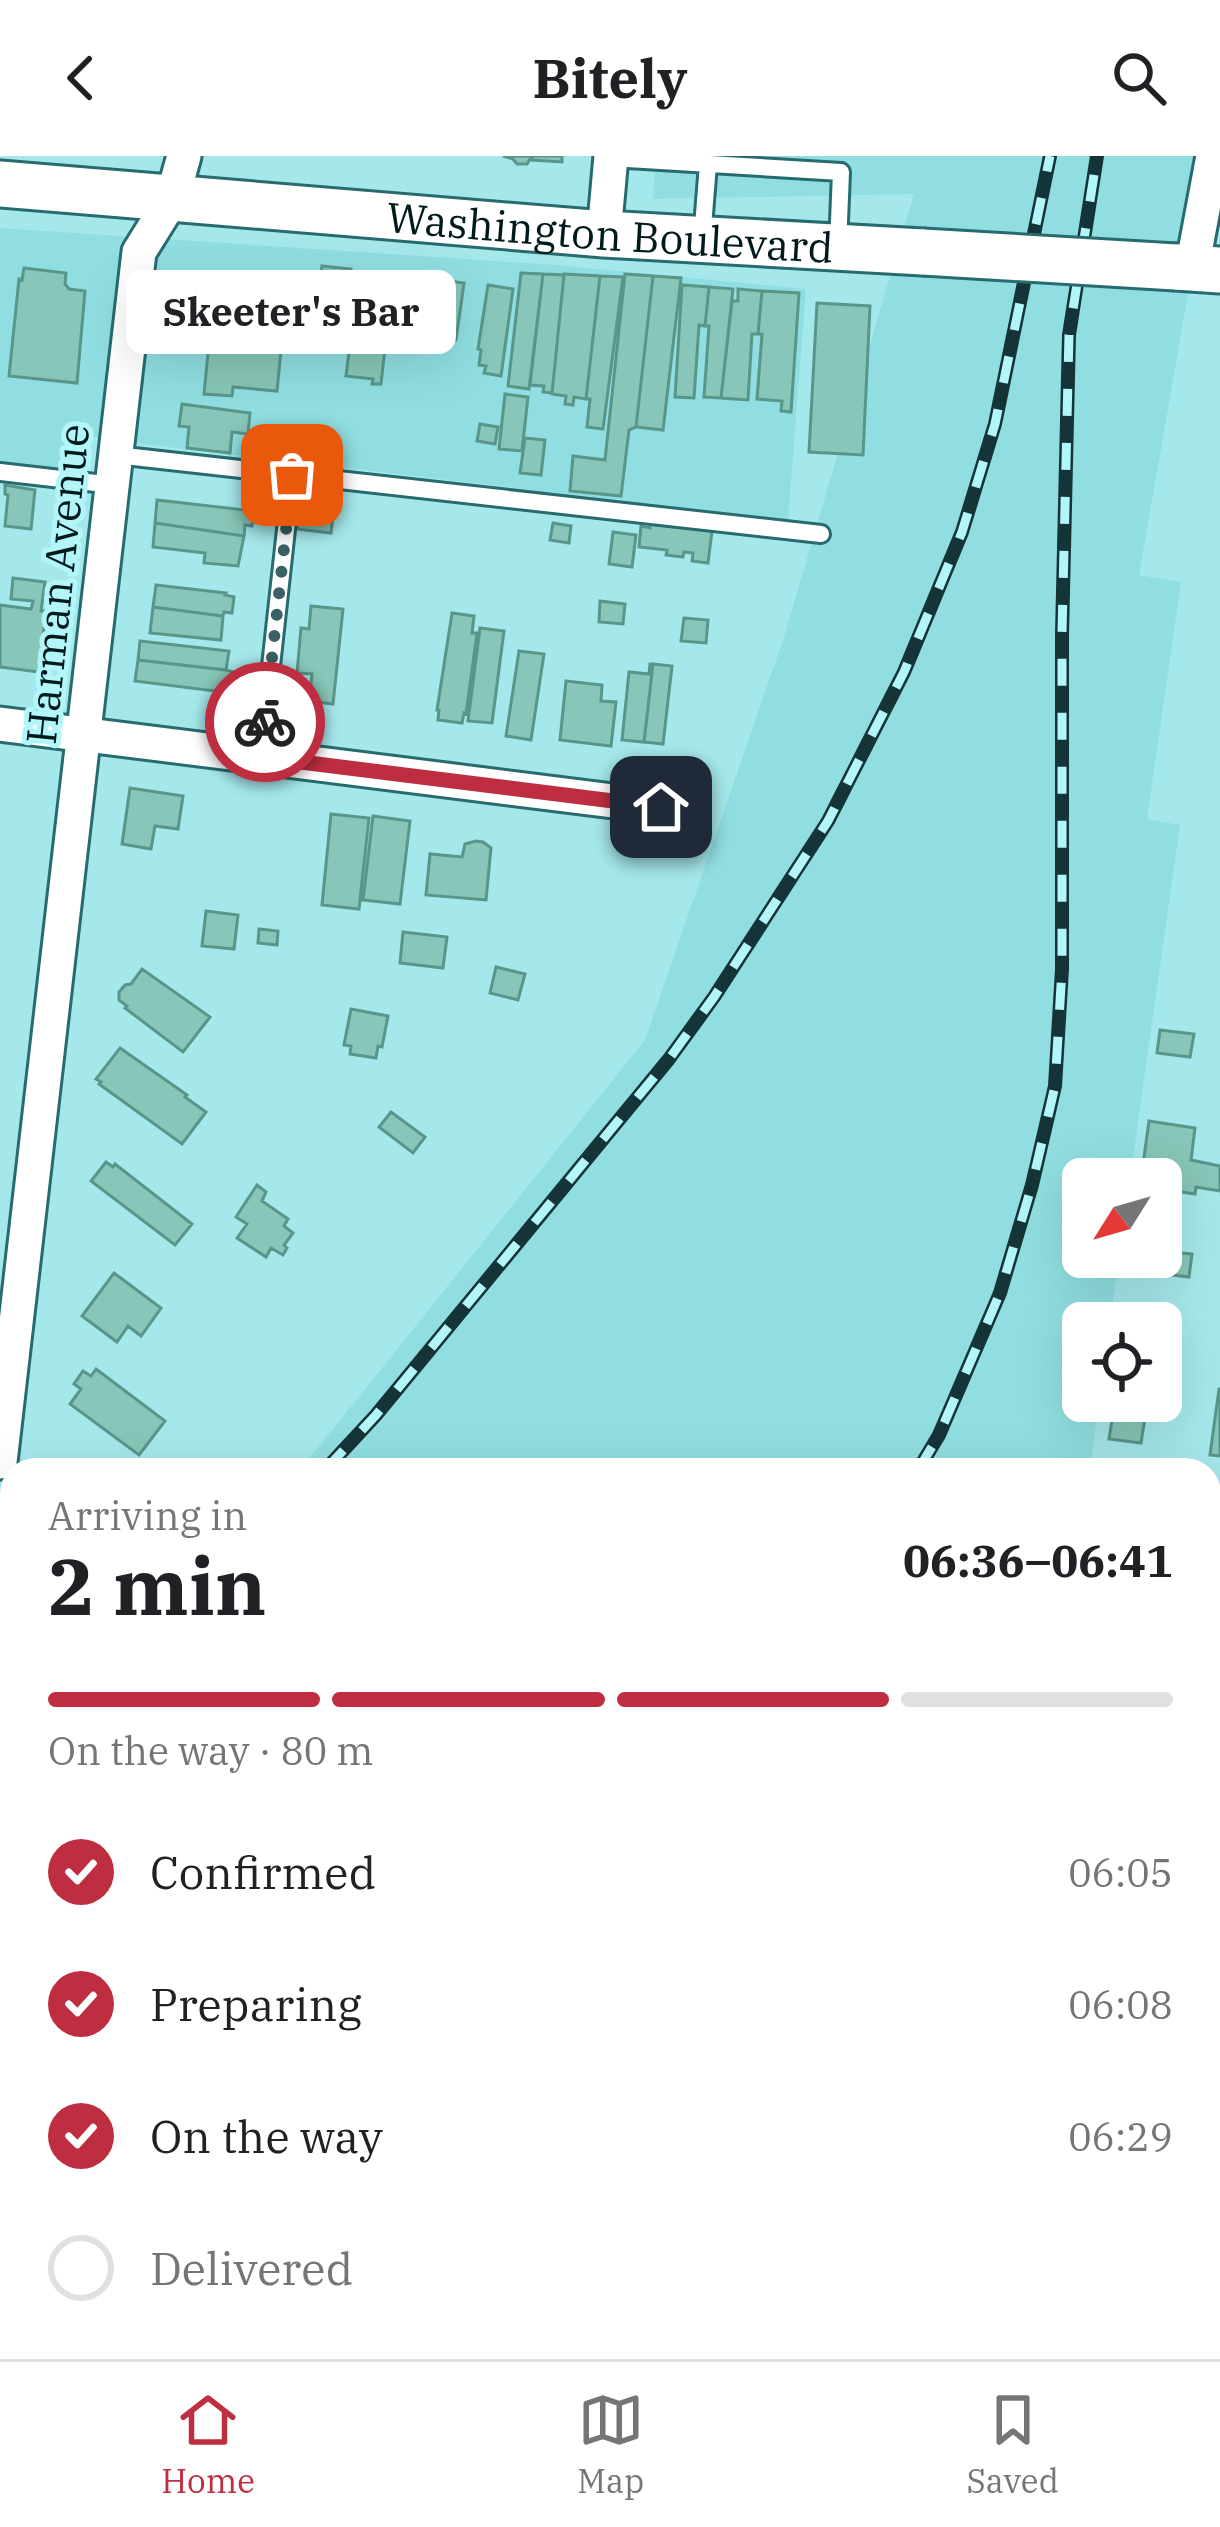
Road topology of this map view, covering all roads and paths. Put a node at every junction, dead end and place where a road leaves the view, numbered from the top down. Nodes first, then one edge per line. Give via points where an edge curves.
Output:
1 (1213, 156) edge
2 (611, 157) edge
3 (708, 164) junction
4 (178, 177) edge
5 (0, 184) edge
6 (604, 234) junction
7 (702, 240) junction
8 (838, 247) junction
9 (1196, 268) edge
10 (115, 470) junction
11 (0, 472) edge
12 (292, 475) junction
13 (821, 533) dead end
14 (0, 724) edge
15 (85, 735) junction
16 (261, 757) junction
17 (661, 807) dead end
18 (0, 1458) edge

1 - 9 street
2 - 3 lane
2 - 6 street
3 - 7 lane
3 - 8 lane via 841,172
4 - 5 main road, Washington Boulevard
4 - 6 main road, Washington Boulevard
4 - 10 street, Harman Avenue via 139,252
6 - 7 main road, Washington Boulevard
7 - 8 main road, Washington Boulevard
8 - 9 main road, Washington Boulevard, bridge
10 - 11 lane
10 - 12 lane
10 - 15 street, Harman Avenue
12 - 13 lane
12 - 16 lane
14 - 15 street
15 - 16 street
15 - 18 street, Harman Avenue
16 - 17 street

